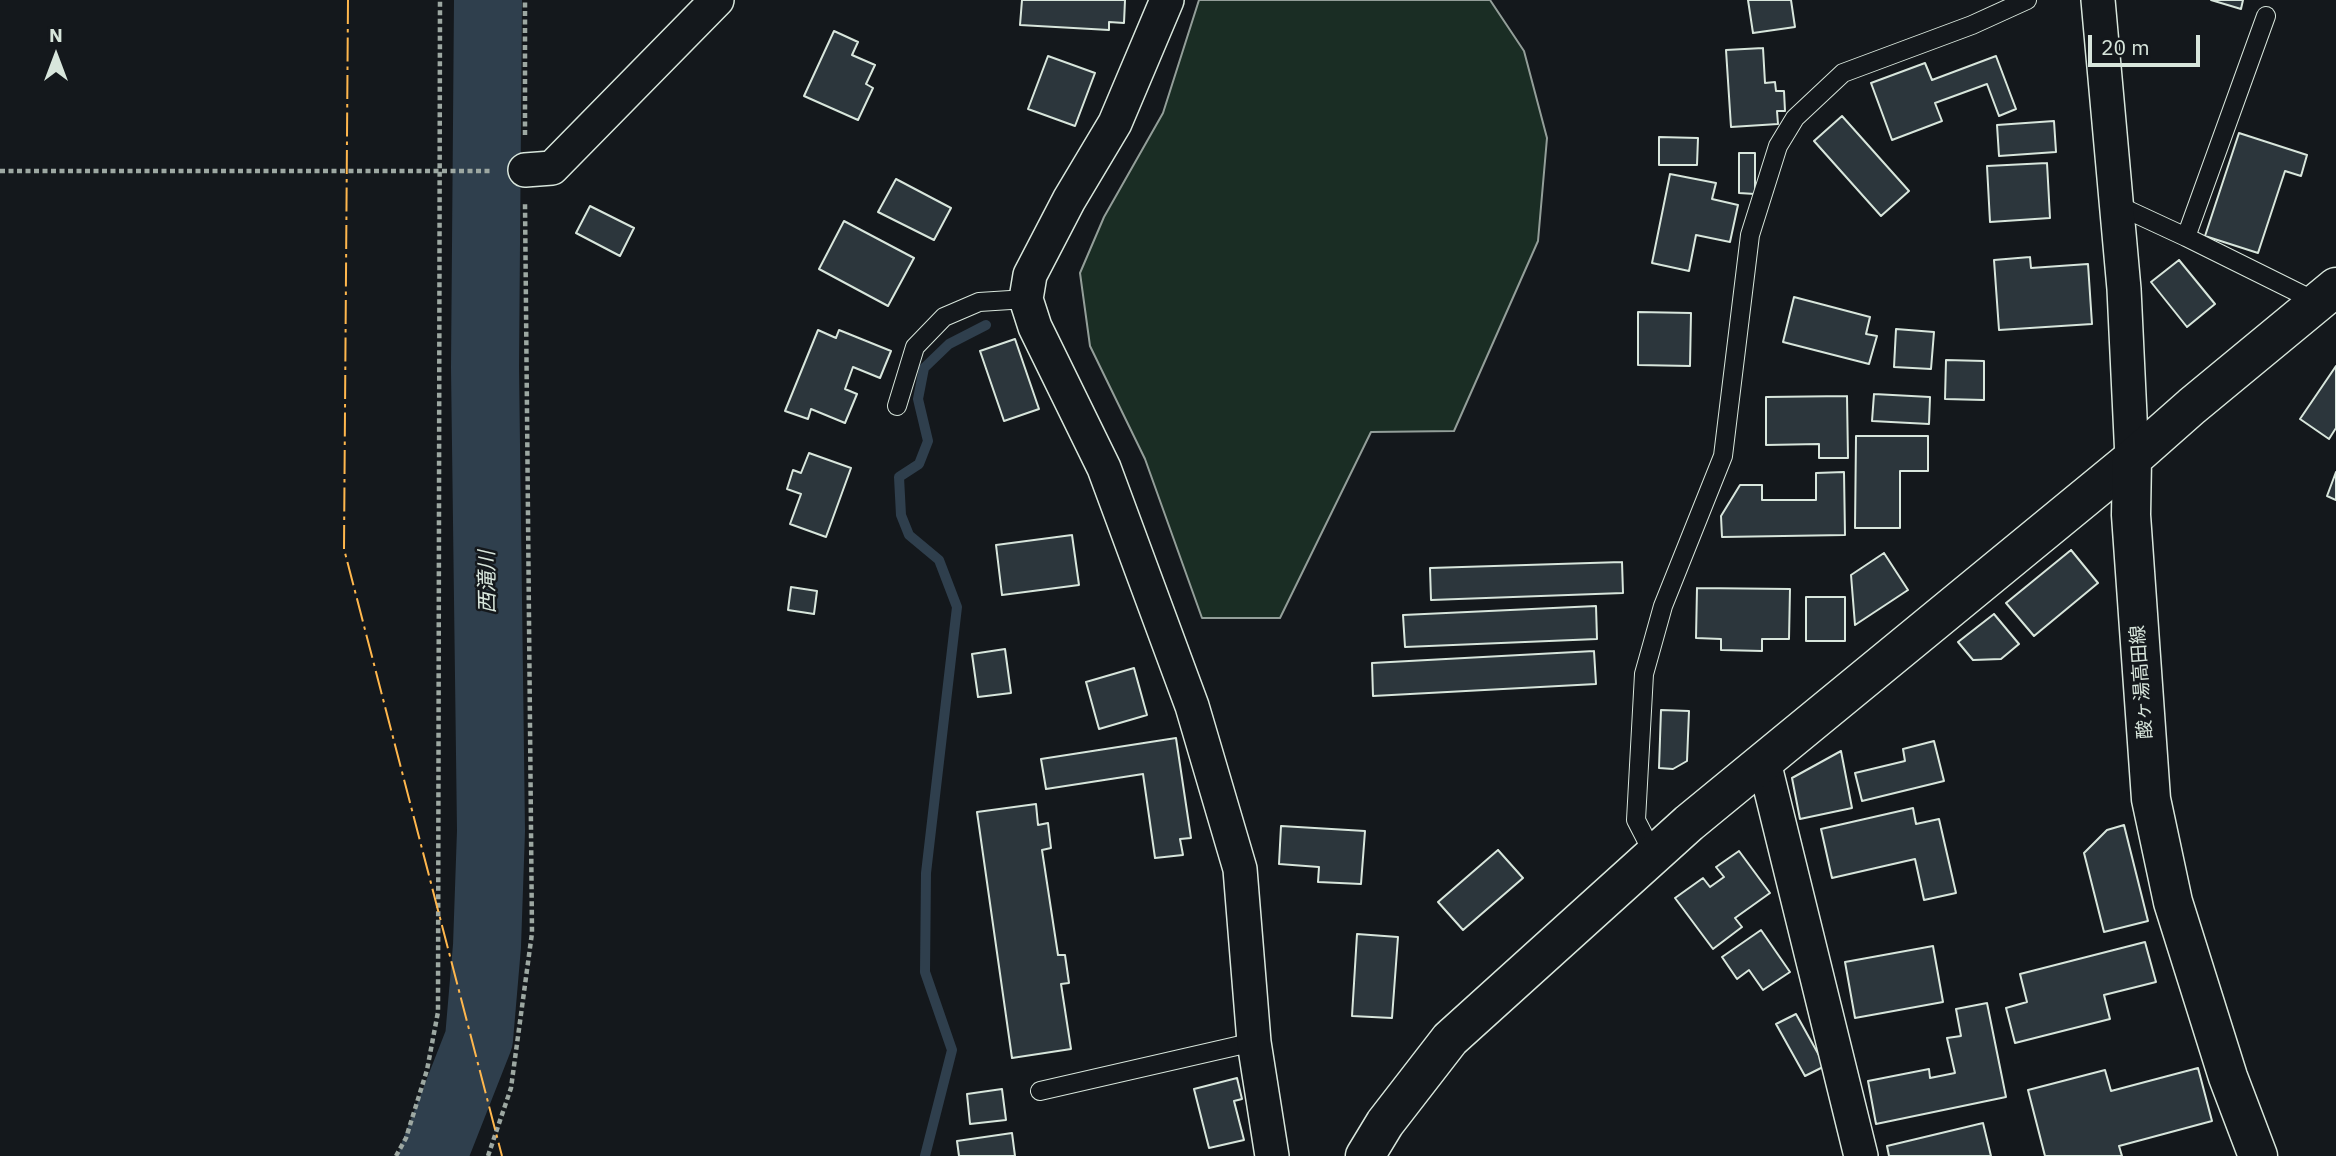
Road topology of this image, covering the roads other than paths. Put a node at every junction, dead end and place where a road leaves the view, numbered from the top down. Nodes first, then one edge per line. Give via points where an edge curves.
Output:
1 (717, 0) edge
2 (1167, 0) edge
3 (2027, 0) edge
4 (2098, 0) edge
5 (2266, 16) dead end
6 (515, 170) road end
7 (2117, 205) junction
8 (2186, 237) junction
9 (1026, 299) junction
10 (2330, 300) edge
11 (897, 406) dead end
12 (2132, 460) junction
13 (1764, 762) junction
14 (1654, 855) junction
15 (1254, 1042) junction
16 (1040, 1091) dead end
17 (1272, 1156) edge
18 (1365, 1156) edge
19 (1861, 1156) edge
20 (2258, 1156) edge

1 - 6 street via 552,168
2 - 9 street via 1115,123 1030,275
3 - 14 lane via 1843,72 1795,118 1778,146 1750,235 1723,456 1663,606 1644,674 1636,820
4 - 7 street
5 - 8 lane
7 - 8 lane
7 - 12 street
8 - 10 lane
9 - 11 lane via 979,302 944,317 915,347
9 - 15 street via 1035,327 1104,468 1192,706 1240,869
10 - 12 street via 2192,406
12 - 13 street
12 - 20 street, 酸ヶ湯高田線 via 2131,514 2151,800 2173,902
13 - 14 street
13 - 19 street
14 - 18 street via 1450,1039
15 - 16 lane
15 - 17 street

